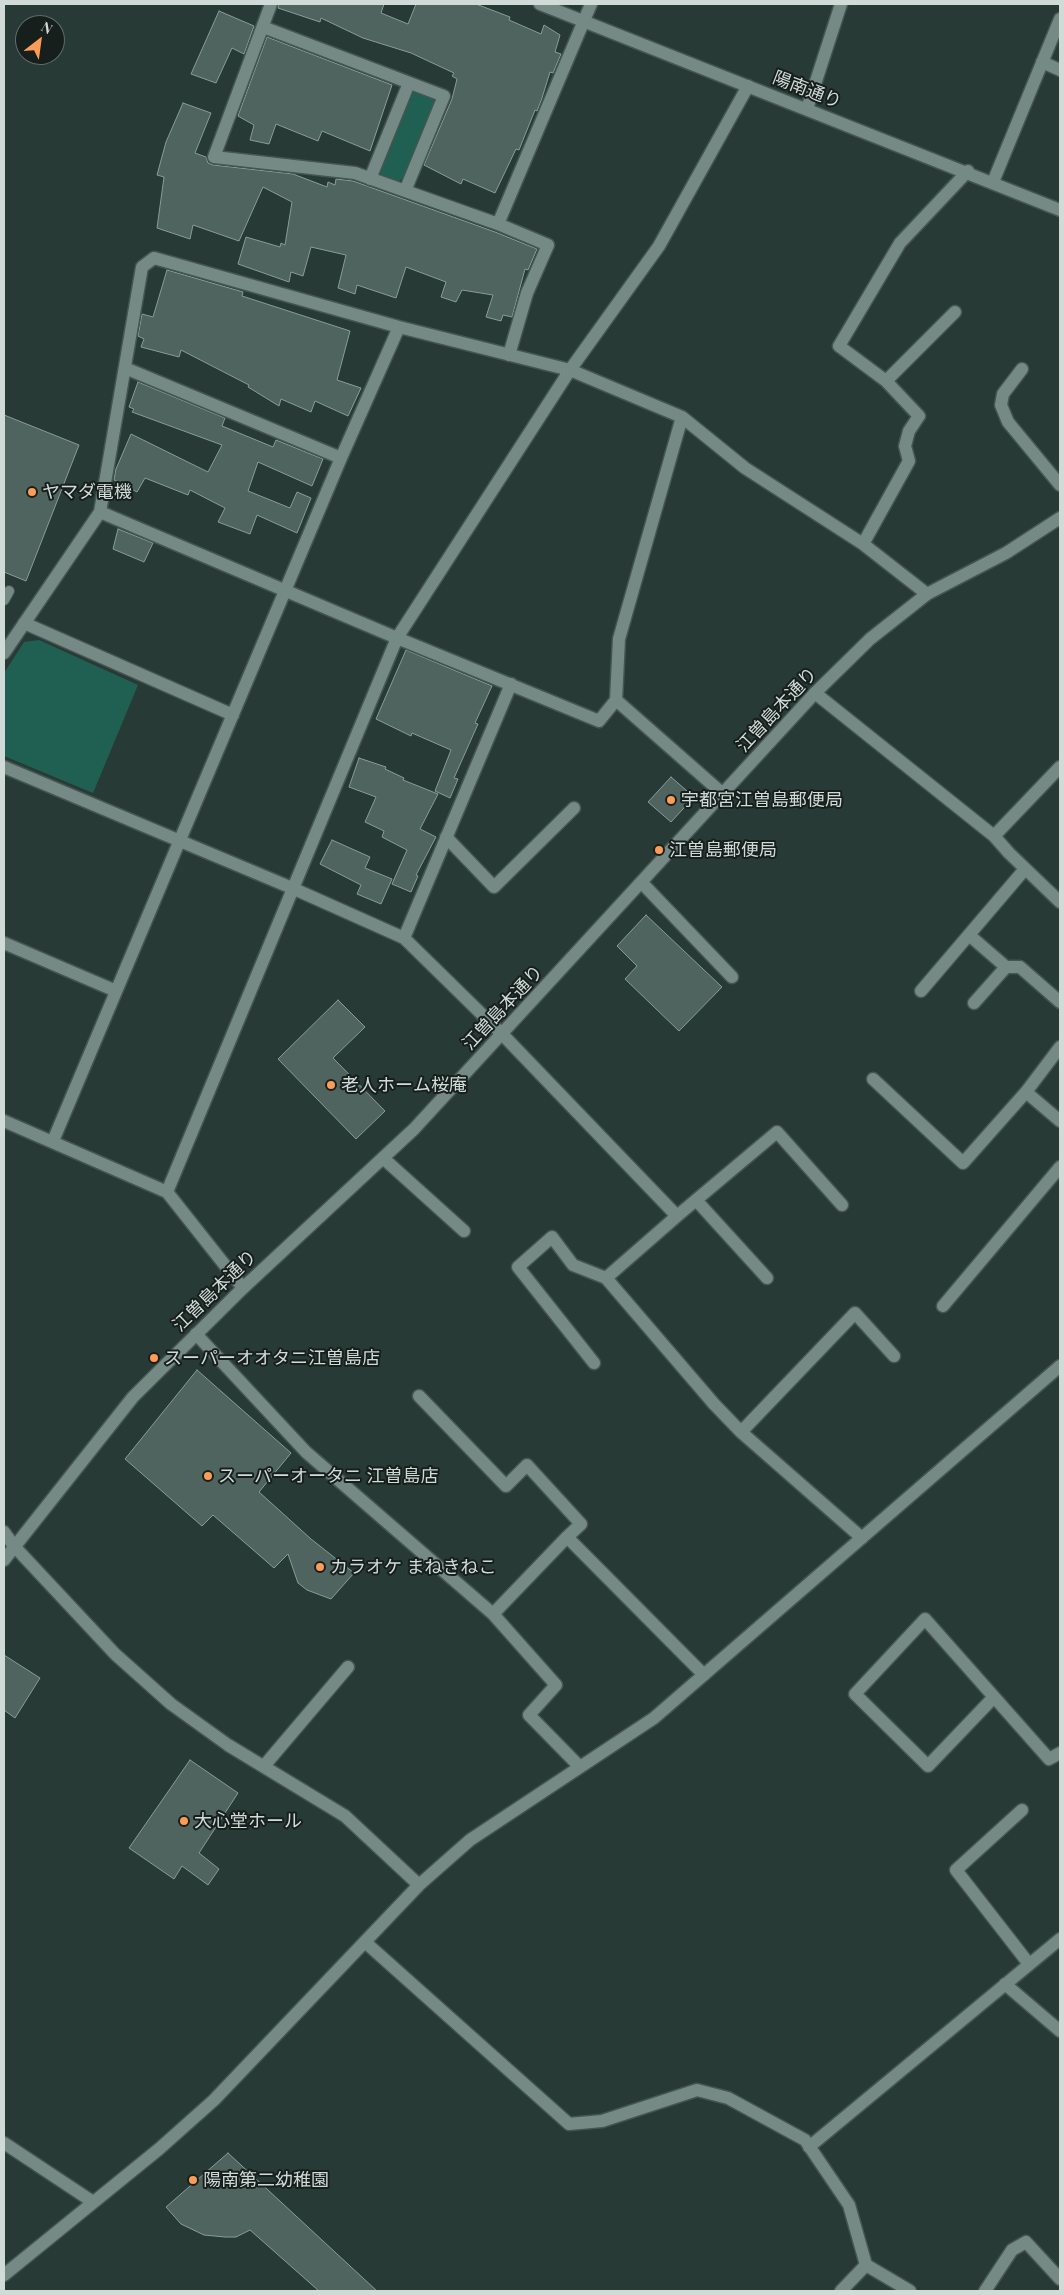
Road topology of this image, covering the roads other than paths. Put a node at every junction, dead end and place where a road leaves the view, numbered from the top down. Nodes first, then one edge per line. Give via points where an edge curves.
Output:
1 (271, 4) edge
2 (540, 4) edge
3 (591, 4) edge
4 (841, 4) edge
5 (1060, 19) edge
6 (585, 22) junction
7 (263, 27) junction
8 (1042, 62) junction
9 (1060, 70) edge
10 (409, 83) junction
11 (748, 86) junction
12 (807, 109) junction
13 (968, 171) junction
14 (370, 179) junction
15 (993, 182) junction
16 (405, 191) junction
17 (1060, 210) edge
18 (498, 224) junction
19 (955, 312) dead end
20 (399, 327) junction
21 (509, 355) junction
22 (125, 368) junction
23 (570, 370) junction
24 (1022, 370) dead end
25 (886, 381) junction
26 (682, 417) junction
27 (341, 458) junction
28 (1060, 484) edge
29 (100, 512) junction
30 (1060, 518) edge
31 (863, 544) junction
32 (287, 590) junction
33 (927, 594) junction
34 (24, 623) junction
35 (397, 638) junction
36 (4, 653) edge
37 (511, 684) junction
38 (816, 693) junction
39 (616, 700) junction
40 (233, 715) junction
41 (4, 767) edge
42 (1060, 767) edge
43 (724, 794) junction
44 (574, 808) dead end
45 (994, 836) junction
46 (446, 837) junction
47 (179, 842) junction
48 (1025, 869) junction
49 (642, 883) junction
50 (292, 888) junction
51 (1060, 902) edge
52 (969, 934) junction
53 (404, 938) junction
54 (4, 943) edge
55 (1006, 967) junction
56 (732, 977) dead end
57 (116, 991) junction
58 (921, 991) dead end
59 (1060, 1002) edge
60 (974, 1003) dead end
61 (504, 1035) junction
62 (1060, 1048) edge
63 (873, 1079) dead end
64 (1026, 1092) junction
65 (4, 1120) edge
66 (1060, 1121) edge
67 (53, 1141) junction
68 (384, 1158) junction
69 (1060, 1167) edge
70 (166, 1192) junction
71 (696, 1200) junction
72 (842, 1205) dead end
73 (677, 1216) junction
74 (464, 1230) dead end
75 (606, 1278) junction
76 (767, 1278) dead end
77 (243, 1288) junction
78 (943, 1306) dead end
79 (196, 1334) junction
80 (894, 1356) dead end
81 (594, 1362) dead end
82 (1060, 1366) edge
83 (419, 1396) dead end
84 (741, 1432) junction
85 (4, 1532) edge
86 (567, 1537) junction
87 (862, 1538) junction
88 (14, 1546) junction
89 (4, 1560) edge
90 (493, 1614) junction
91 (348, 1667) dead end
92 (704, 1676) junction
93 (994, 1697) junction
94 (1060, 1753) edge
95 (264, 1766) junction
96 (580, 1767) junction
97 (1022, 1810) dead end
98 (419, 1885) junction
99 (365, 1942) junction
100 (1058, 1946) edge
101 (1029, 1964) junction
102 (1005, 1984) junction
103 (1060, 2031) edge
104 (4, 2143) edge
105 (809, 2147) junction
106 (92, 2202) junction
107 (866, 2265) junction
108 (4, 2275) edge
109 (1060, 2279) edge
110 (841, 2291) edge
111 (910, 2291) edge
112 (985, 2291) edge

1 - 7 street
2 - 6 street, 陽南通り
3 - 6 street
4 - 12 street
5 - 8 street
6 - 11 street, 陽南通り
6 - 18 street
7 - 10 street
7 - 14 street via 214,157 355,173
8 - 9 street
8 - 15 street
10 - 14 street
10 - 16 street via 444,96
11 - 12 street, 陽南通り
11 - 23 street via 659,246
12 - 13 street, 陽南通り
13 - 15 street, 陽南通り
13 - 25 street via 900,243 839,346
14 - 16 street
15 - 17 street, 陽南通り
16 - 18 street
18 - 21 street via 548,245 527,293
19 - 25 street
20 - 21 street
20 - 22 street via 154,258 142,267
20 - 27 street
21 - 23 street
22 - 27 street
22 - 29 street
23 - 26 street
23 - 35 street
24 - 28 street via 1003,394 1001,405 1008,422
25 - 31 street via 919,416 909,431 905,446 909,461
26 - 31 street via 745,468
26 - 39 street via 619,639
27 - 32 street
29 - 32 street
29 - 34 street
30 - 33 street, 江曽島本通り via 1006,553
31 - 33 street
32 - 35 street
32 - 40 street
33 - 38 street, 江曽島本通り via 870,639
34 - 36 street
34 - 40 street
35 - 37 street
35 - 50 street
37 - 39 street via 599,721
37 - 46 street
38 - 43 street, 江曽島本通り
38 - 45 street
39 - 43 street
40 - 47 street
41 - 47 street
42 - 45 street
43 - 49 street, 江曽島本通り
44 - 46 street via 494,887
45 - 48 street
46 - 53 street
47 - 50 street
47 - 57 street
48 - 51 street
48 - 52 street
49 - 56 street
49 - 61 street, 江曽島本通り
50 - 53 street
50 - 70 street
52 - 55 street
52 - 58 street
53 - 61 street
54 - 57 street
55 - 59 street via 1020,967
55 - 60 street
57 - 67 street
61 - 68 street, 江曽島本通り
61 - 73 street
62 - 64 street
63 - 64 street via 963,1163
64 - 66 street
65 - 67 street
67 - 70 street
68 - 74 street
68 - 77 street, 江曽島本通り
69 - 78 street
70 - 77 street
71 - 72 street via 778,1132
71 - 73 street
71 - 76 street
73 - 75 street
75 - 81 street via 573,1265 552,1237 518,1267
75 - 84 street
77 - 79 street, 江曽島本通り
79 - 88 street, 江曽島本通り via 109,1424
79 - 90 street via 306,1452
80 - 84 street via 855,1313
82 - 87 street
83 - 86 street via 506,1486 527,1465 581,1524
84 - 87 street
85 - 88 street
86 - 90 street
86 - 92 street
87 - 92 street
88 - 89 street, 江曽島本通り
88 - 95 street via 115,1654 171,1704
90 - 96 street via 556,1685 529,1715
91 - 95 street
92 - 96 street via 654,1718
93 - 93 street via 926,1619 855,1694 928,1766
93 - 94 street via 1049,1759
95 - 98 street via 345,1816
96 - 98 street via 470,1840
97 - 101 street via 956,1870
98 - 99 street
99 - 105 street via 569,2124 602,2121 697,2090 728,2098 805,2140
99 - 106 street via 214,2100
100 - 101 street
101 - 102 street
102 - 103 street
102 - 105 street
104 - 106 street
105 - 107 street via 849,2205
106 - 108 street
107 - 110 street
107 - 111 street
109 - 112 street via 1026,2242 1012,2250

